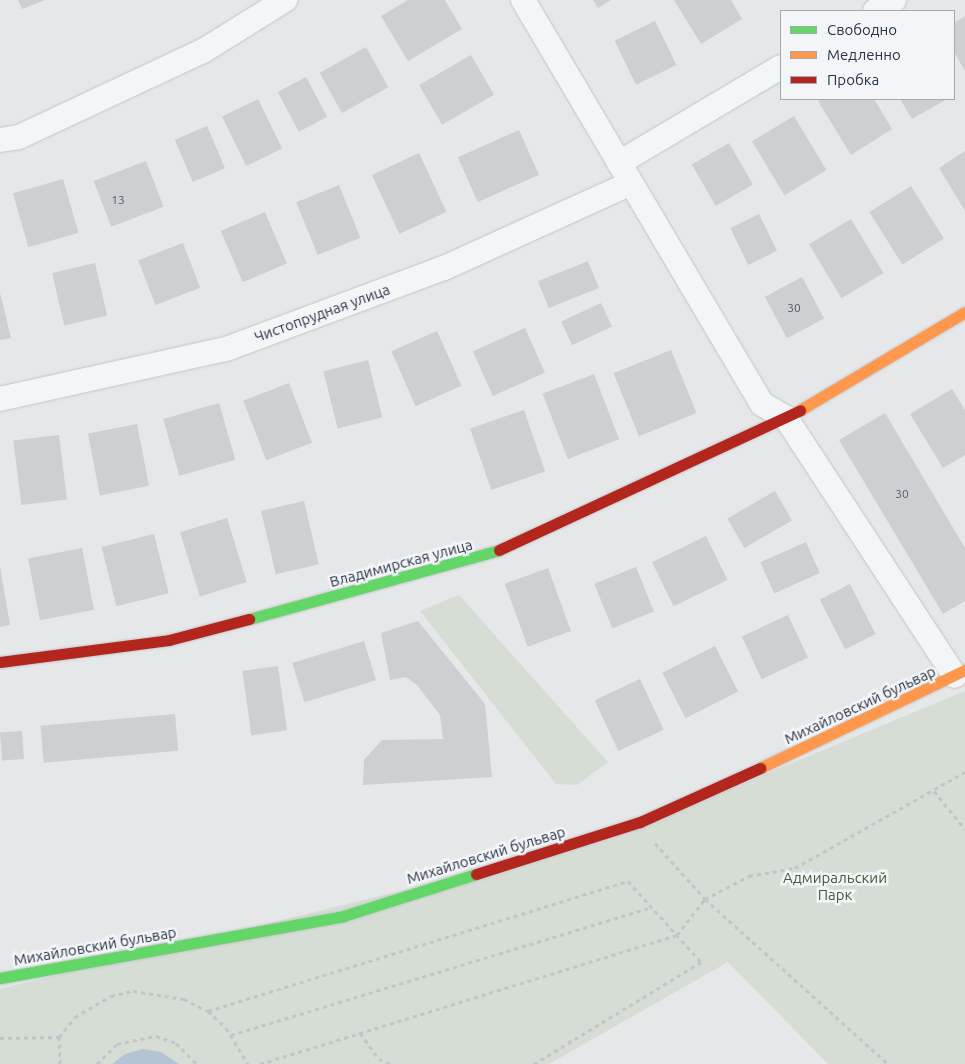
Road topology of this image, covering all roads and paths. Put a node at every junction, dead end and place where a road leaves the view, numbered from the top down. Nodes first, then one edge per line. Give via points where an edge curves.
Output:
1 (286, 0) edge
2 (523, 0) edge
3 (894, 0) edge
4 (877, 10) edge
5 (780, 68) edge
6 (0, 140) edge
7 (624, 173) junction
8 (965, 312) edge
9 (0, 399) edge
10 (786, 418) junction
11 (0, 662) edge
12 (960, 673) edge
13 (965, 772) edge
14 (934, 791) junction
15 (965, 828) edge
16 (651, 838) dead end
17 (704, 899) junction
18 (652, 907) junction
19 (677, 935) junction
20 (0, 978) edge
21 (208, 1011) junction
22 (360, 1033) junction
23 (231, 1035) junction
24 (59, 1037) junction
25 (0, 1038) edge
26 (60, 1064) edge
27 (97, 1064) edge
28 (197, 1064) edge
29 (248, 1064) edge
30 (260, 1064) edge
31 (390, 1064) edge
32 (534, 1064) edge
33 (888, 1064) edge

1 - 6 street via 203,50 19,137
2 - 7 street
3 - 4 street
5 - 7 street, Чистопрудная улица
7 - 9 street, Чистопрудная улица via 444,268 226,349
7 - 10 street via 762,404
8 - 10 street, Владимирская улица
10 - 11 street, Владимирская улица via 483,557 169,640
10 - 12 street
12 - 20 street, Михайловский бульвар via 631,825 343,916
13 - 14 path
14 - 15 path
14 - 17 path via 795,868 750,876
16 - 17 path
17 - 19 path
17 - 33 path
18 - 19 path
18 - 21 path via 628,881
18 - 23 path
19 - 22 path
19 - 32 path via 702,962
21 - 23 path
21 - 24 path via 184,999 133,992 91,1006
22 - 30 path
22 - 31 path via 379,1059
23 - 29 path
24 - 25 path
24 - 26 path
27 - 28 path via 117,1044 156,1036 176,1043

